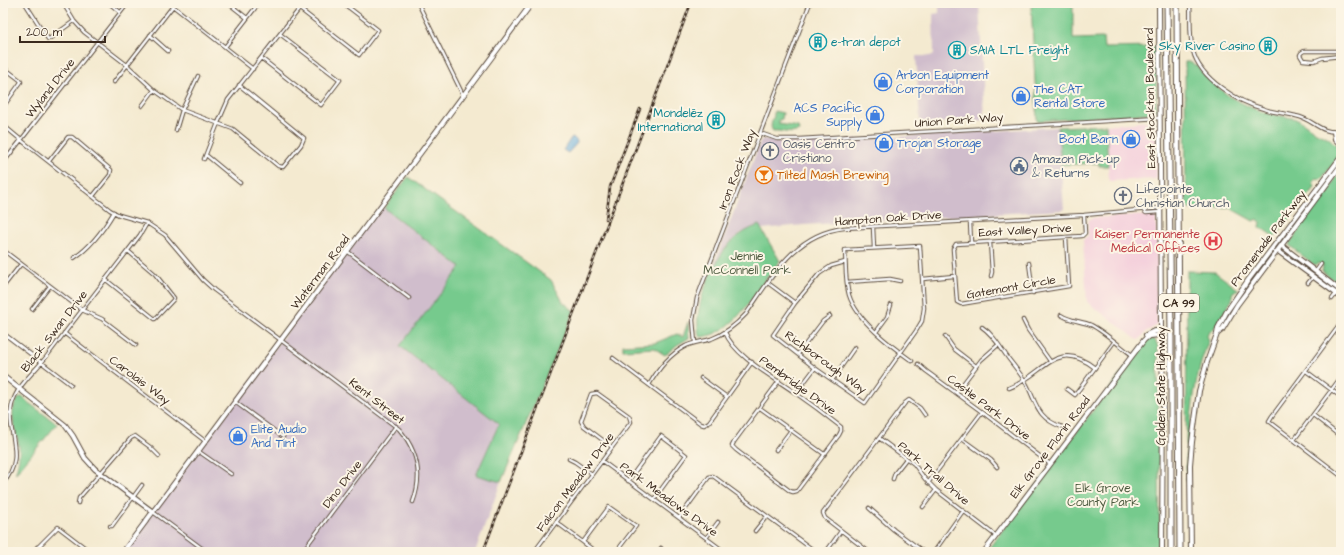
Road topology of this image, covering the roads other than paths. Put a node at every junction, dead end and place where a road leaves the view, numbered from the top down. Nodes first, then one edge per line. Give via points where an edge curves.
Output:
1 (25, 3) edge
2 (63, 3) edge
3 (109, 3) edge
4 (128, 3) edge
5 (169, 3) edge
6 (228, 3) edge
7 (259, 3) edge
8 (292, 3) edge
9 (304, 3) edge
10 (343, 3) edge
11 (350, 3) edge
12 (418, 3) edge
13 (532, 3) edge
14 (810, 3) edge
15 (1159, 3) edge
16 (1167, 3) edge
17 (1177, 3) edge
18 (1190, 3) edge
19 (173, 6) junction
20 (347, 7) junction
21 (299, 9) junction
22 (120, 12) junction
23 (247, 18) junction
24 (74, 21) junction
25 (280, 34) junction
26 (150, 35) junction
27 (97, 42) junction
28 (225, 47) junction
29 (168, 51) dead end
30 (1341, 51) edge
31 (1341, 56) edge
32 (261, 58) junction
33 (127, 65) junction
34 (3, 67) edge
35 (253, 69) junction
36 (198, 76) dead end
37 (114, 82) dead end
38 (239, 85) junction
39 (154, 90) junction
40 (463, 96) junction
41 (142, 106) dead end
42 (3, 107) edge
43 (182, 110) junction
44 (1160, 118) junction
45 (218, 123) junction
46 (3, 125) edge
47 (176, 130) dead end
48 (1341, 131) edge
49 (1334, 132) junction
50 (760, 133) junction
51 (22, 140) junction
52 (1341, 145) edge
53 (206, 155) junction
54 (1340, 158) edge
55 (204, 160) dead end
56 (49, 161) junction
57 (3, 163) edge
58 (1341, 165) edge
59 (240, 183) dead end
60 (1323, 186) junction
61 (93, 196) junction
62 (1160, 210) junction
63 (114, 212) junction
64 (1084, 216) junction
65 (970, 222) junction
66 (147, 223) junction
67 (872, 228) junction
68 (1066, 238) junction
69 (971, 242) junction
70 (990, 242) junction
71 (1282, 246) junction
72 (874, 248) junction
73 (3, 250) edge
74 (128, 251) junction
75 (347, 251) junction
76 (1278, 251) junction
77 (74, 258) dead end
78 (1290, 260) junction
79 (846, 262) junction
80 (1029, 263) dead end
81 (22, 264) junction
82 (1321, 264) dead end
83 (1316, 271) junction
84 (954, 276) junction
85 (991, 276) dead end
86 (1313, 276) junction
87 (923, 279) junction
88 (1249, 279) junction
89 (106, 280) junction
90 (900, 281) dead end
91 (847, 282) junction
92 (768, 283) junction
93 (1308, 283) dead end
94 (50, 286) junction
95 (3, 287) edge
96 (1339, 290) edge
97 (1034, 293) junction
98 (1237, 296) junction
99 (1341, 297) edge
100 (409, 298) dead end
101 (1242, 298) junction
102 (1332, 299) dead end
103 (795, 303) junction
104 (891, 305) dead end
105 (32, 309) dead end
106 (82, 310) junction
107 (1061, 315) dead end
108 (1230, 315) junction
109 (830, 316) dead end
110 (1023, 320) dead end
111 (1341, 323) edge
112 (982, 327) dead end
113 (725, 332) junction
114 (876, 332) junction
115 (3, 333) edge
116 (64, 333) junction
117 (1161, 333) junction
118 (1217, 334) junction
119 (945, 336) dead end
120 (280, 341) junction
121 (1114, 342) junction
122 (695, 343) junction
123 (136, 345) dead end
124 (998, 345) junction
125 (855, 347) dead end
126 (900, 352) junction
127 (798, 354) junction
128 (1132, 355) junction
129 (613, 358) dead end
130 (912, 361) dead end
131 (1050, 361) junction
132 (42, 362) junction
133 (752, 362) junction
134 (918, 364) dead end
135 (976, 366) junction
136 (815, 368) junction
137 (1095, 368) junction
138 (1306, 371) junction
139 (3, 376) edge
140 (1341, 377) edge
141 (701, 378) dead end
142 (832, 380) junction
143 (1024, 380) junction
144 (779, 381) junction
145 (71, 385) dead end
146 (649, 385) junction
147 (20, 388) junction
148 (1009, 388) dead end
149 (1067, 389) dead end
150 (1331, 390) junction
151 (796, 393) junction
152 (956, 393) junction
153 (727, 397) junction
154 (1341, 397) edge
155 (235, 402) junction
156 (760, 408) junction
157 (982, 412) junction
158 (3, 413) edge
159 (10, 414) junction
160 (925, 415) dead end
161 (1313, 415) junction
162 (396, 426) junction
163 (1062, 427) dead end
164 (791, 430) junction
165 (283, 437) dead end
166 (1341, 437) edge
167 (879, 438) junction
168 (962, 439) junction
169 (1294, 440) junction
170 (206, 441) junction
171 (612, 447) junction
172 (776, 450) dead end
173 (198, 452) junction
174 (824, 454) junction
175 (159, 456) dead end
176 (569, 459) dead end
177 (906, 459) junction
178 (602, 461) junction
179 (1050, 464) junction
180 (996, 467) dead end
181 (100, 473) junction
182 (231, 474) dead end
183 (592, 474) junction
184 (1341, 476) edge
185 (893, 478) dead end
186 (628, 481) junction
187 (3, 483) edge
188 (928, 483) junction
189 (142, 485) dead end
190 (936, 490) junction
191 (564, 496) dead end
192 (133, 497) junction
193 (654, 499) junction
194 (572, 500) junction
195 (413, 502) dead end
196 (78, 503) dead end
197 (924, 507) dead end
198 (869, 508) dead end
199 (963, 511) junction
200 (153, 512) junction
201 (766, 516) junction
202 (679, 518) junction
203 (556, 522) junction
204 (718, 522) dead end
205 (110, 526) dead end
206 (756, 531) dead end
207 (841, 531) junction
208 (996, 536) junction
209 (706, 538) junction
210 (583, 542) junction
211 (37, 548) junction
212 (661, 548) dead end
213 (33, 552) edge
214 (42, 552) edge
215 (92, 552) edge
216 (123, 552) edge
217 (207, 552) edge
218 (302, 552) edge
219 (534, 552) edge
220 (596, 552) edge
221 (616, 552) edge
222 (658, 552) edge
223 (725, 552) edge
224 (816, 552) edge
225 (826, 552) edge
226 (869, 552) edge
227 (924, 552) edge
228 (934, 552) edge
229 (984, 552) edge
230 (1162, 552) edge
231 (1171, 552) edge
232 (1180, 552) edge
233 (1191, 552) edge

1 - 24 street via 48,39
2 - 24 street
3 - 22 street
4 - 22 street, Wyland Drive
5 - 19 street
6 - 23 street
7 - 23 street
8 - 21 street
9 - 21 street
10 - 20 street
11 - 20 street
12 - 40 street
13 - 40 main road, Waterman Road
14 - 50 street, Iron Rock Way
15 - 44 main road, East Stockton Boulevard
16 - 231 highway, Golden State Highway / CA 99
17 - 232 highway, Golden State Highway / CA 99
18 - 49 street via 1194,54 1215,82 1235,97 1254,106 1300,116 1320,128
19 - 26 street
19 - 28 street
20 - 21 street via 378,30 359,55
21 - 25 street
22 - 27 street, Wyland Drive
23 - 28 street
24 - 27 street
25 - 32 street
25 - 32 street via 340,80 321,105
26 - 29 street
26 - 33 street
27 - 33 street
27 - 51 street, Wyland Drive
28 - 35 street
30 - 31 street via 1304,51 1300,55 1303,60 1309,62
32 - 35 street
33 - 37 street
33 - 39 street
34 - 42 street via 21,82
35 - 38 street
36 - 43 street
38 - 45 street via 228,100
38 - 45 street via 300,134 304,138 301,145 283,166 278,166 233,129
39 - 41 street
39 - 43 street
40 - 75 main road, Waterman Road
43 - 45 street
43 - 47 street
44 - 50 street, Union Park Way via 800,139 777,139
44 - 62 main road, East Stockton Boulevard
45 - 53 street
46 - 51 street, Kent Street
48 - 49 street
49 - 52 main road via 1335,139
50 - 122 street, Iron Rock Way via 695,303
51 - 56 street, Kent Street
51 - 57 street, Wyland Drive
53 - 55 street
53 - 59 street
54 - 60 main road
56 - 61 street, Kent Street
56 - 61 street via 68,137 72,137 111,170 110,175
58 - 60 main road, Promenade Parkway
60 - 71 main road, Promenade Parkway
60 - 88 main road, Promenade Parkway
61 - 63 street, Kent Street
62 - 64 street, Hampton Oak Drive
62 - 117 main road, East Stockton Boulevard
63 - 66 street, Kent Street
63 - 77 street via 88,247
64 - 65 street, Hampton Oak Drive
64 - 68 street, East Valley Drive via 1085,233 1082,236
65 - 67 street, Hampton Oak Drive
65 - 69 street, East Valley Drive
66 - 74 street, Black Swan Drive
66 - 120 street, Kent Street via 165,235 214,290
67 - 72 street
67 - 92 street, Hampton Oak Drive via 836,229 813,237 794,251
68 - 70 street, East Valley Drive
68 - 97 street, Gatemont Circle via 1069,286
69 - 70 street, East Valley Drive
69 - 84 street, East Valley Drive via 956,244
70 - 85 street
71 - 76 main road, Promenade Parkway
71 - 83 main road
72 - 79 street via 845,250
72 - 87 street via 920,246
73 - 81 street
74 - 89 street, Black Swan Drive
74 - 89 street via 155,274 173,300 155,319
75 - 100 street
75 - 120 main road, Waterman Road
76 - 78 main road
76 - 101 main road, Promenade Parkway
78 - 83 main road via 1298,262 1312,272
78 - 86 main road
79 - 91 street
79 - 103 street, Richborough Way via 822,271
80 - 97 street
81 - 94 street
81 - 95 street
82 - 83 street
83 - 96 main road
84 - 87 street
84 - 97 street, Gatemont Circle via 957,302 961,304
86 - 93 street
86 - 96 main road
87 - 126 street via 923,316 916,331
88 - 98 main road, Promenade Parkway
88 - 101 main road
89 - 106 street, Black Swan Drive
90 - 91 street via 890,279
91 - 114 street via 855,309
92 - 103 street
92 - 113 street, Hampton Oak Drive via 743,317
94 - 105 street
94 - 106 street
96 - 99 main road
96 - 102 street
98 - 108 main road
98 - 118 main road, Promenade Parkway
101 - 108 main road, Promenade Parkway
103 - 127 street, Richborough Way via 773,334
104 - 114 street via 887,317
106 - 116 street, Black Swan Drive
106 - 123 street via 102,319
107 - 121 street via 1072,321 1091,325
108 - 118 main road, Promenade Parkway
109 - 127 street via 823,321
110 - 131 street
111 - 138 street
112 - 124 street
113 - 122 street, Hampton Oak Drive
113 - 133 street, Pembridge Drive via 731,344
114 - 126 street
115 - 132 street
116 - 132 street, Black Swan Drive
116 - 170 street, Carolais Way
117 - 128 main road, Elk Grove Florin Road via 1149,336
117 - 230 main road, East Stockton Boulevard
118 - 233 main road, Promenade Parkway via 1199,391 1190,465
119 - 135 street via 954,349
120 - 155 main road, Waterman Road
120 - 162 street, Kent Street
121 - 128 street
121 - 137 street
122 - 146 street, Hampton Oak Drive via 673,354
124 - 135 street
124 - 143 street
125 - 142 street
126 - 130 street
126 - 142 street, Richborough Way via 865,403
127 - 136 street, Richborough Way
128 - 179 main road, Elk Grove Florin Road
129 - 146 street
131 - 137 street via 1073,356 1083,359
131 - 143 street
132 - 145 street
132 - 147 street, Black Swan Drive
133 - 144 street, Pembridge Drive
133 - 153 street
134 - 152 street, Castle Park Drive
135 - 152 street
136 - 142 street, Richborough Way
136 - 151 street
137 - 149 street via 1075,395
138 - 150 street
138 - 169 street via 1269,421
139 - 147 main road
140 - 150 street
141 - 153 street
143 - 148 street
143 - 163 street via 1041,413
144 - 151 street, Pembridge Drive
144 - 156 street
146 - 153 street via 704,425
147 - 159 street, Black Swan Drive via 12,402
147 - 181 main road via 65,425 85,458
150 - 154 street
150 - 161 street
151 - 174 street, Pembridge Drive via 841,427 840,433
152 - 157 street, Castle Park Drive
155 - 165 street
155 - 170 main road, Waterman Road
156 - 164 street
156 - 174 street via 732,446 790,491 797,491
157 - 168 street
157 - 179 street, Castle Park Drive
158 - 159 street
159 - 187 street, Black Swan Drive via 15,456 11,471
160 - 167 street via 909,400
161 - 166 street
161 - 169 street
162 - 195 street, Kent Street via 405,435 417,462 418,479
162 - 218 street, Dino Drive
164 - 172 street
164 - 174 street
167 - 177 street, Park Trail Drive
167 - 207 street via 823,513 825,518
168 - 180 street via 991,460
168 - 188 street
169 - 184 street
170 - 173 main road, Waterman Road
171 - 171 street, Falcon Meadow Drive via 581,421 591,394 597,393 629,416 631,422
171 - 178 street, Falcon Meadow Drive
173 - 182 street
173 - 200 main road, Waterman Road
175 - 181 street via 135,436
176 - 183 street
177 - 185 street
177 - 188 street, Park Trail Drive via 916,466
178 - 183 street, Falcon Meadow Drive
178 - 186 street, Park Meadows Drive
179 - 208 main road, Elk Grove Florin Road
181 - 192 main road
181 - 196 street via 79,498
183 - 194 street, Falcon Meadow Drive
186 - 193 street, Park Meadows Drive
186 - 193 street via 661,436 686,455
188 - 190 street, Park Trail Drive
189 - 192 street
190 - 197 street
190 - 199 street, Park Trail Drive
191 - 194 street
192 - 200 main road
192 - 205 street
193 - 202 street, Park Meadows Drive
194 - 203 street, Falcon Meadow Drive
198 - 227 street
199 - 208 street, Park Trail Drive
199 - 228 street
200 - 216 main road, Waterman Road
200 - 217 street
201 - 202 street via 713,476 709,477
201 - 206 street
201 - 224 street
202 - 209 street, Park Meadows Drive
203 - 210 street
203 - 219 street, Falcon Meadow Drive
204 - 209 street
207 - 225 street
207 - 226 street
208 - 229 main road, Elk Grove Florin Road
209 - 223 street, Park Meadows Drive
210 - 220 street
210 - 221 street via 609,507 636,526
211 - 213 street
211 - 214 street
211 - 215 street via 58,527
212 - 222 street

